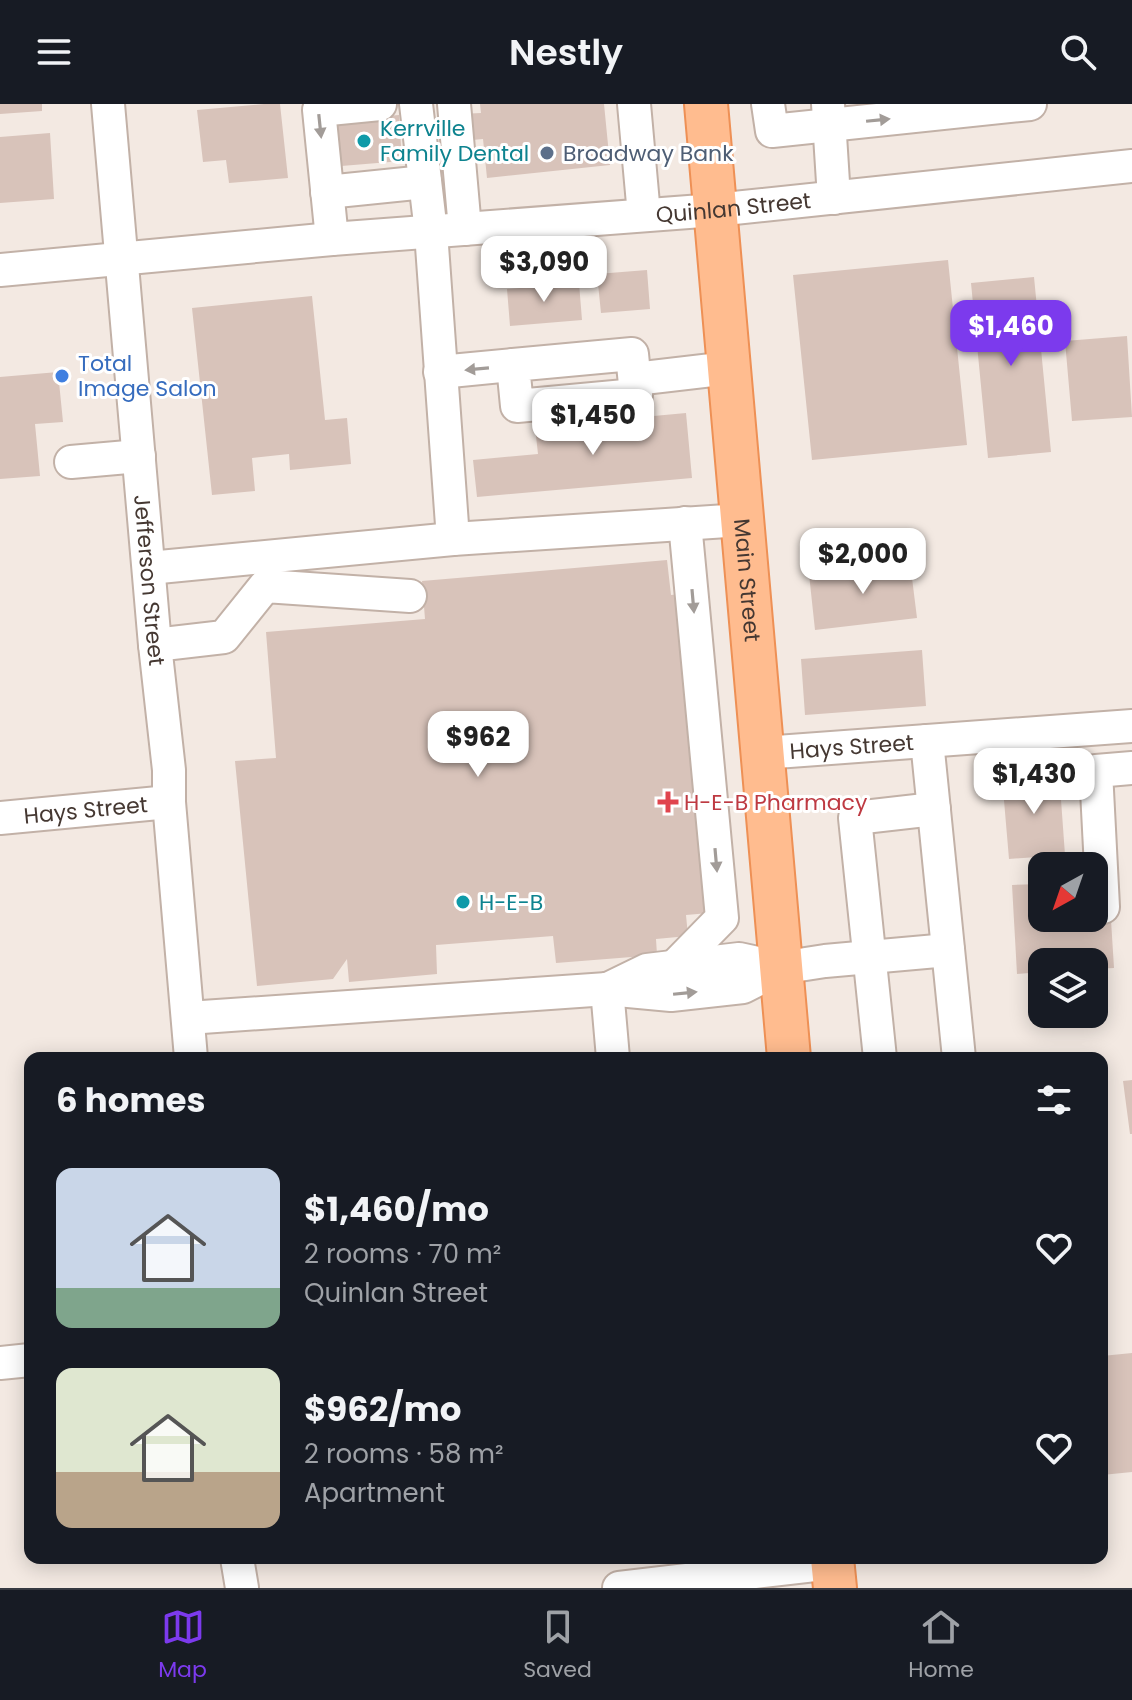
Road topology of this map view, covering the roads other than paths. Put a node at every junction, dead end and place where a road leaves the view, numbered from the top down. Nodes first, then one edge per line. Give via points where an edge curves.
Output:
1 (108, 104) edge
2 (380, 104) edge
3 (416, 104) edge
4 (634, 104) edge
5 (706, 104) edge
6 (768, 104) edge
7 (1030, 104) edge
8 (829, 114) edge
9 (467, 115) edge
10 (1132, 166) edge
11 (425, 182) junction
12 (327, 192) junction
13 (834, 198) junction
14 (715, 210) junction
15 (644, 215) junction
16 (465, 229) junction
17 (431, 232) junction
18 (332, 239) junction
19 (122, 260) junction
20 (0, 270) edge
21 (729, 368) junction
22 (440, 372) junction
23 (139, 456) junction
24 (71, 462) dead end
25 (742, 520) junction
26 (685, 523) junction
27 (453, 539) junction
28 (149, 568) junction
29 (410, 596) dead end
30 (155, 645) junction
31 (1132, 726) edge
32 (927, 741) junction
33 (762, 753) junction
34 (1132, 768) edge
35 (169, 802) junction
36 (934, 809) junction
37 (0, 818) edge
38 (1100, 852) edge
39 (948, 950) junction
40 (869, 957) junction
41 (674, 967) junction
42 (780, 968) junction
43 (607, 989) junction
44 (188, 1018) junction
45 (191, 1052) edge
46 (612, 1052) edge
47 (788, 1052) edge
48 (879, 1052) edge
49 (958, 1052) edge
50 (24, 1361) edge
51 (0, 1363) edge
52 (238, 1564) edge
53 (833, 1570) edge
54 (660, 1576) edge
55 (754, 1580) edge
56 (242, 1588) edge
57 (619, 1588) edge

1 - 19 street, Jefferson Street
2 -> 12 street via 319,110
3 - 11 street
4 - 15 street
5 - 14 main road, Main Street
6 - 8 street via 772,131
8 -> 7 street
8 - 13 street
9 - 16 street via 475,155 460,174
10 - 13 street, Quinlan Street
11 - 12 street
11 - 17 street
12 - 18 street
13 - 14 street, Quinlan Street
14 - 15 street, Quinlan Street
14 - 21 main road, Main Street
15 - 16 street, Quinlan Street
16 - 17 street, Quinlan Street
17 - 18 street, Quinlan Street
17 - 22 street
18 - 19 street, Quinlan Street
19 - 20 street, Quinlan Street
19 - 23 street, Jefferson Street
21 -> 22 street via 635,379 636,395 517,406 513,365
21 - 25 main road, Main Street
22 - 27 street
23 - 24 street
23 - 28 street, Jefferson Street
25 - 26 street
25 - 33 main road, Main Street
26 - 27 street
26 -> 41 street via 722,918
27 - 28 street
28 - 30 street, Jefferson Street
29 - 30 street via 265,586 224,637
30 - 35 street, Jefferson Street
31 - 32 street, Hays Street
32 - 33 street, Hays Street
32 - 36 street
33 - 42 main road, Main Street
34 - 38 street via 1096,771
35 - 37 street, Hays Street
35 - 44 street, Jefferson Street
36 - 39 street
36 - 40 street via 855,818
39 - 40 street
39 - 49 street
40 - 42 street
40 - 48 street
41 - 42 street via 739,959
41 - 43 street via 647,970
43 -> 42 street via 671,995 743,987
42 - 47 main road, Main Street
43 - 44 street
43 - 46 street
44 - 45 street, Jefferson Street
50 - 51 street
52 - 56 street
53 - 55 street
54 - 55 street
54 - 57 street

